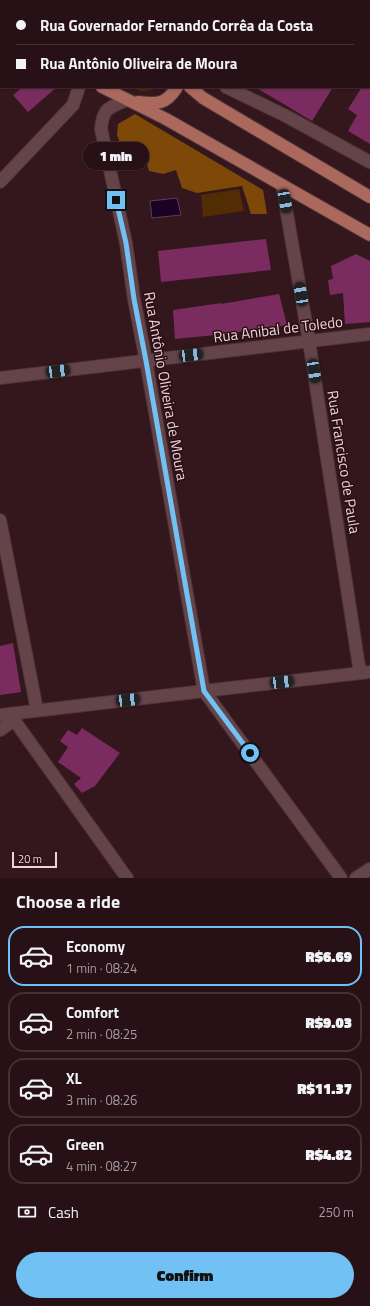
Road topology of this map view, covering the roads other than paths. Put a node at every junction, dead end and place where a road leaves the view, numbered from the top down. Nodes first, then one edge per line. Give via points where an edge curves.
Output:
1 (79, 88) edge
2 (104, 88) edge
3 (176, 88) edge
4 (191, 88) edge
5 (228, 88) edge
6 (127, 100) junction
7 (370, 162) edge
8 (0, 182) edge
9 (282, 185) junction
10 (370, 197) edge
11 (370, 235) edge
12 (370, 334) edge
13 (309, 341) junction
14 (146, 361) junction
15 (0, 378) edge
16 (0, 520) edge
17 (365, 672) edge
18 (204, 691) junction
19 (37, 710) junction
20 (0, 715) edge
21 (17, 716) junction
22 (0, 730) edge
23 (370, 869) edge
24 (127, 878) edge
25 (341, 878) edge
26 (356, 878) edge

1 - 8 street via 73,105
2 - 6 main road
3 - 6 main road via 165,100 156,104
4 - 10 main road via 203,98
5 - 7 street
6 - 9 main road via 166,119
6 - 14 street, Rua Antônio Oliveira de Moura via 108,108 102,117 101,129 126,243
9 - 11 main road
9 - 13 street, Rua Francisco de Paula
12 - 13 street, Rua Anibal de Toledo
13 - 14 street, Rua Anibal de Toledo
13 - 17 street, Rua Francisco de Paula
14 - 15 street, Rua Anibal de Toledo
14 - 18 street, Rua Antônio Oliveira de Moura
16 - 19 street
17 - 18 street
18 - 19 street
18 - 25 street
19 - 21 street
20 - 21 street
21 - 22 street
21 - 24 street
23 - 26 street

